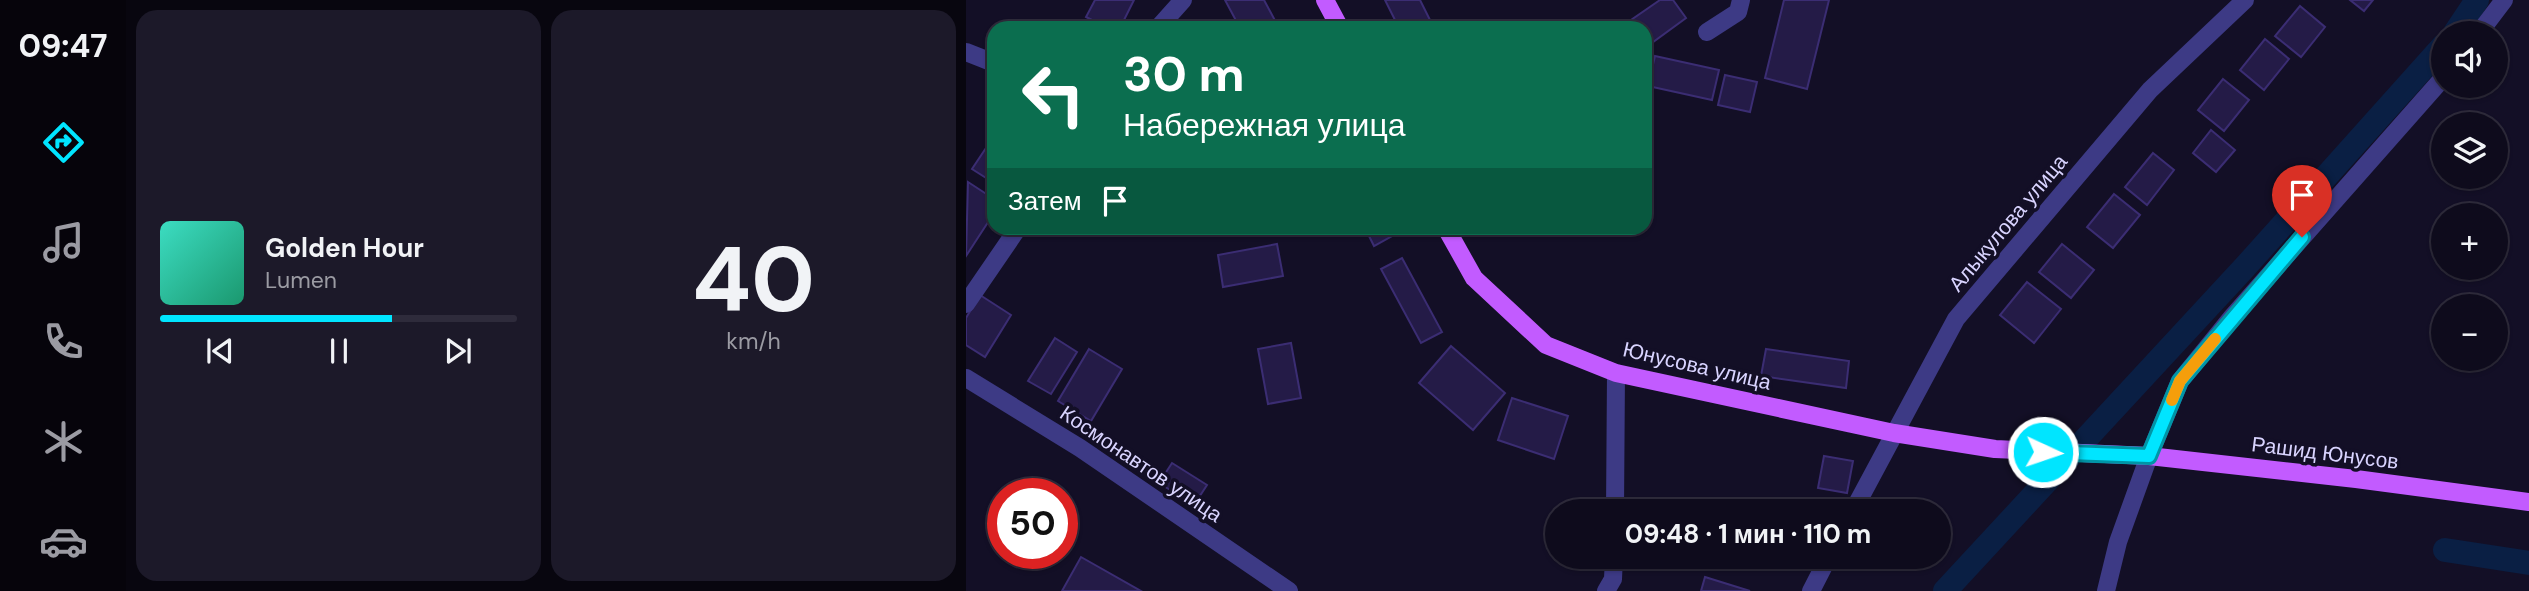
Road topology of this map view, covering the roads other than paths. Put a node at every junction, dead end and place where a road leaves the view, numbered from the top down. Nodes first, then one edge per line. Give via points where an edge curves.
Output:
1 (1183, 0) edge
2 (1325, 0) edge
3 (1741, 0) edge
4 (2245, 0) edge
5 (2504, 0) edge
6 (1164, 21) edge
7 (1336, 21) edge
8 (2488, 21) edge
9 (1707, 32) dead end
10 (966, 52) edge
11 (987, 60) edge
12 (2431, 92) edge
13 (1013, 235) edge
14 (1451, 235) edge
15 (966, 304) edge
16 (1616, 373) junction
17 (966, 378) edge
18 (1894, 433) junction
19 (2115, 456) joint
20 (2149, 456) junction
21 (1615, 499) edge
22 (1859, 499) edge
23 (2529, 502) edge
24 (1613, 569) edge
25 (1822, 569) edge
26 (1289, 591) edge
27 (1606, 591) edge
28 (1811, 591) edge
29 (2106, 591) edge

1 - 6 street
2 - 7 main road
3 - 9 street via 1738,12
4 - 18 street, Алыкулова улица via 2150,90 1956,319
5 - 8 street
10 - 11 street
12 - 20 street via 2180,381
13 - 15 street
14 - 16 main road, Юнусова улица via 1474,278 1546,345
16 - 18 main road, Юнусова улица
16 - 21 street
17 - 26 street, Космонавтов улица via 1080,448
18 - 19 main road, Юнусова улица via 1995,449
18 - 22 street, Алыкулова улица
19 - 20 main road, Рашид Юнусов
20 - 23 main road, Рашид Юнусов
20 - 29 street
24 - 27 street
25 - 28 street

